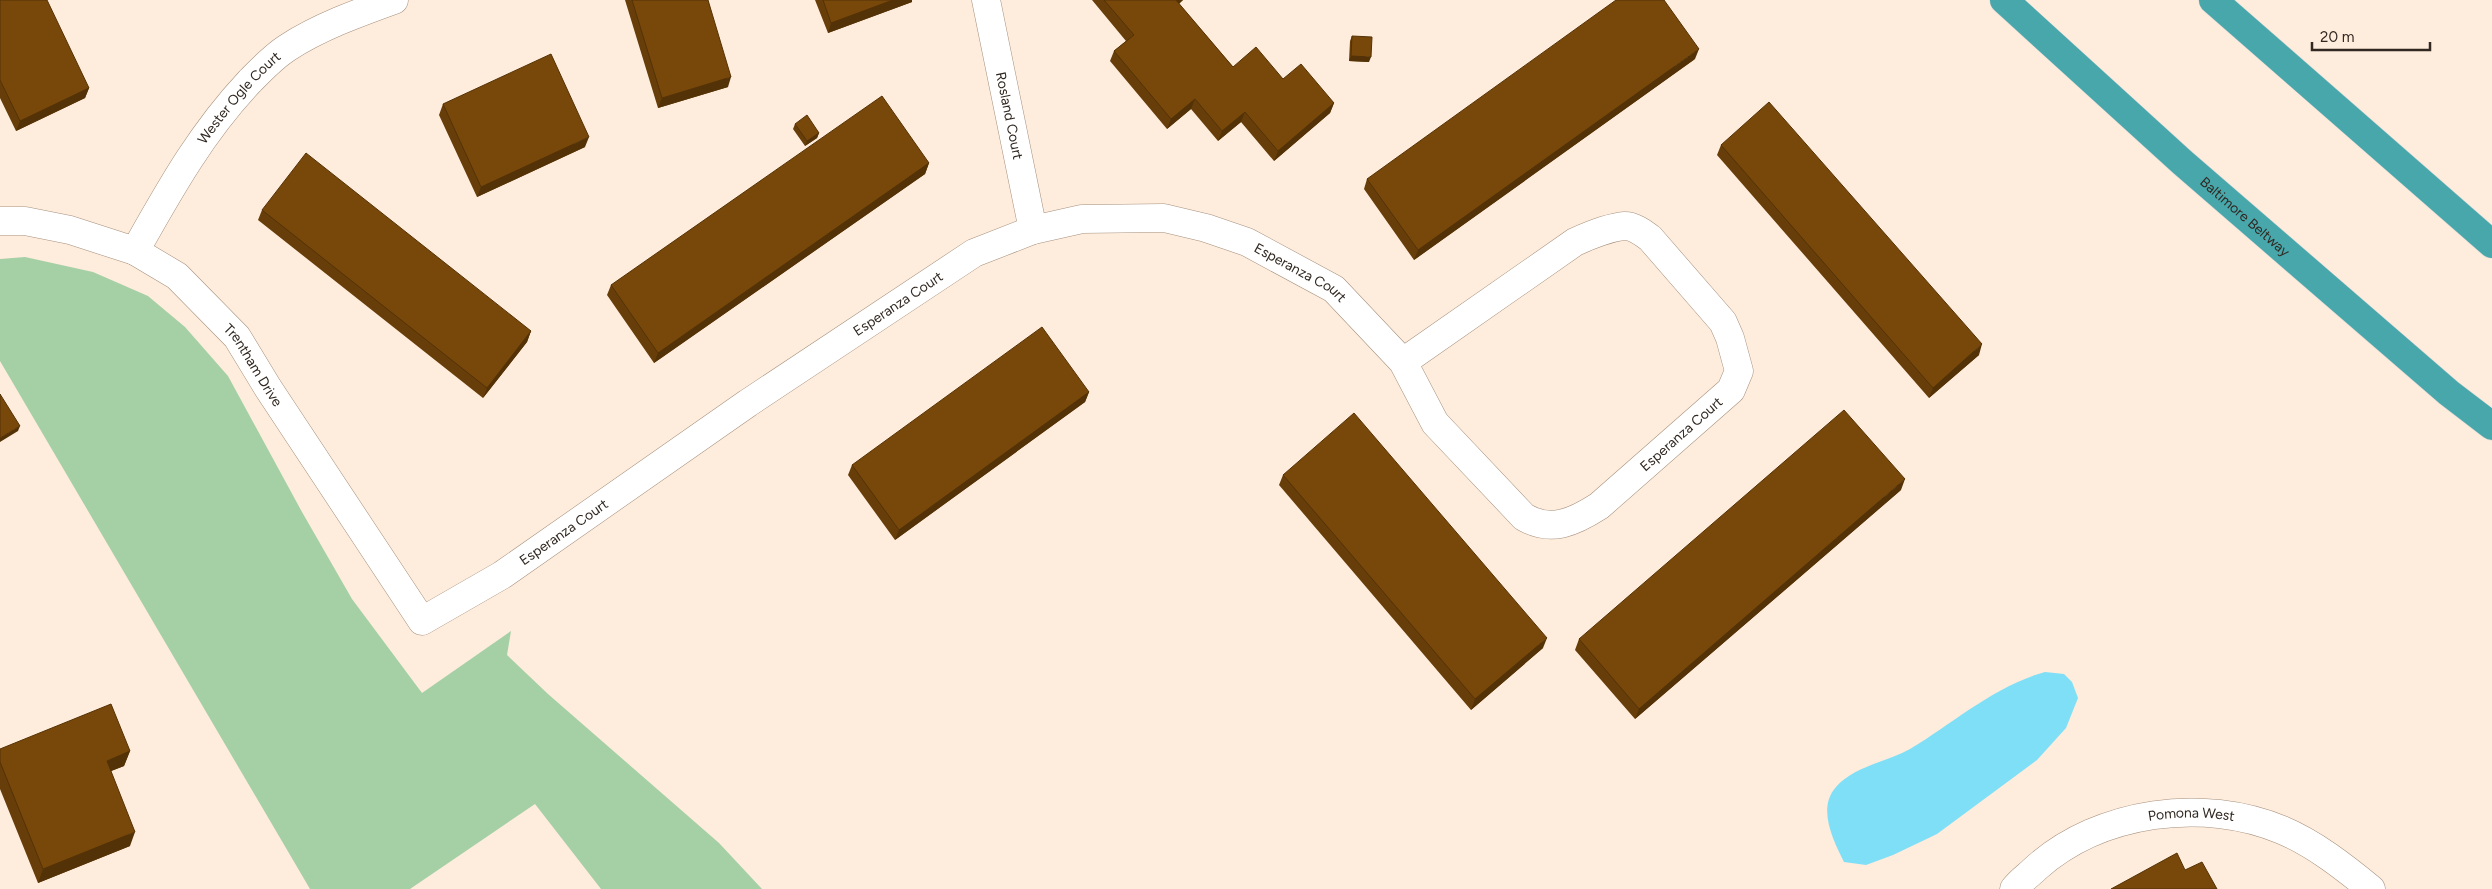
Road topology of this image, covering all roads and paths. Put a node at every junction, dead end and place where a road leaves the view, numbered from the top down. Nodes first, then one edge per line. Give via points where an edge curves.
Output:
1 (394, 0) edge
2 (986, 0) edge
3 (2004, 0) edge
4 (2214, 0) edge
5 (0, 221) edge
6 (1033, 230) junction
7 (2492, 244) edge
8 (135, 251) junction
9 (1404, 362) junction
10 (2450, 393) junction
11 (2492, 426) edge
12 (2492, 438) edge
13 (422, 622) joint
14 (2014, 889) edge
15 (2371, 889) edge

1 - 8 street, Wester Ogle Court via 286,48 260,71 230,102 193,150
2 - 6 street, Rosland Court
3 - 10 highway, Baltimore Beltway via 2182,162
4 - 7 highway
5 - 8 street, Trentham Drive via 25,221 70,230
6 - 9 street, Esperanza Court via 1082,219 1164,218 1246,242 1334,289
6 - 13 street, Esperanza Court via 974,253 748,403 502,575
8 - 13 street, Trentham Drive via 177,276 237,337
9 - 9 street, Esperanza Court via 1435,423 1524,517 1537,525 1577,520 1599,506 1731,390 1739,372 1723,322 1650,238 1625,226 1575,242
10 - 11 highway, Baltimore Beltway
10 - 12 highway
14 - 15 street, Pomona West via 2045,860 2077,839 2114,822 2155,815 2199,814 2234,816 2282,830 2338,862

